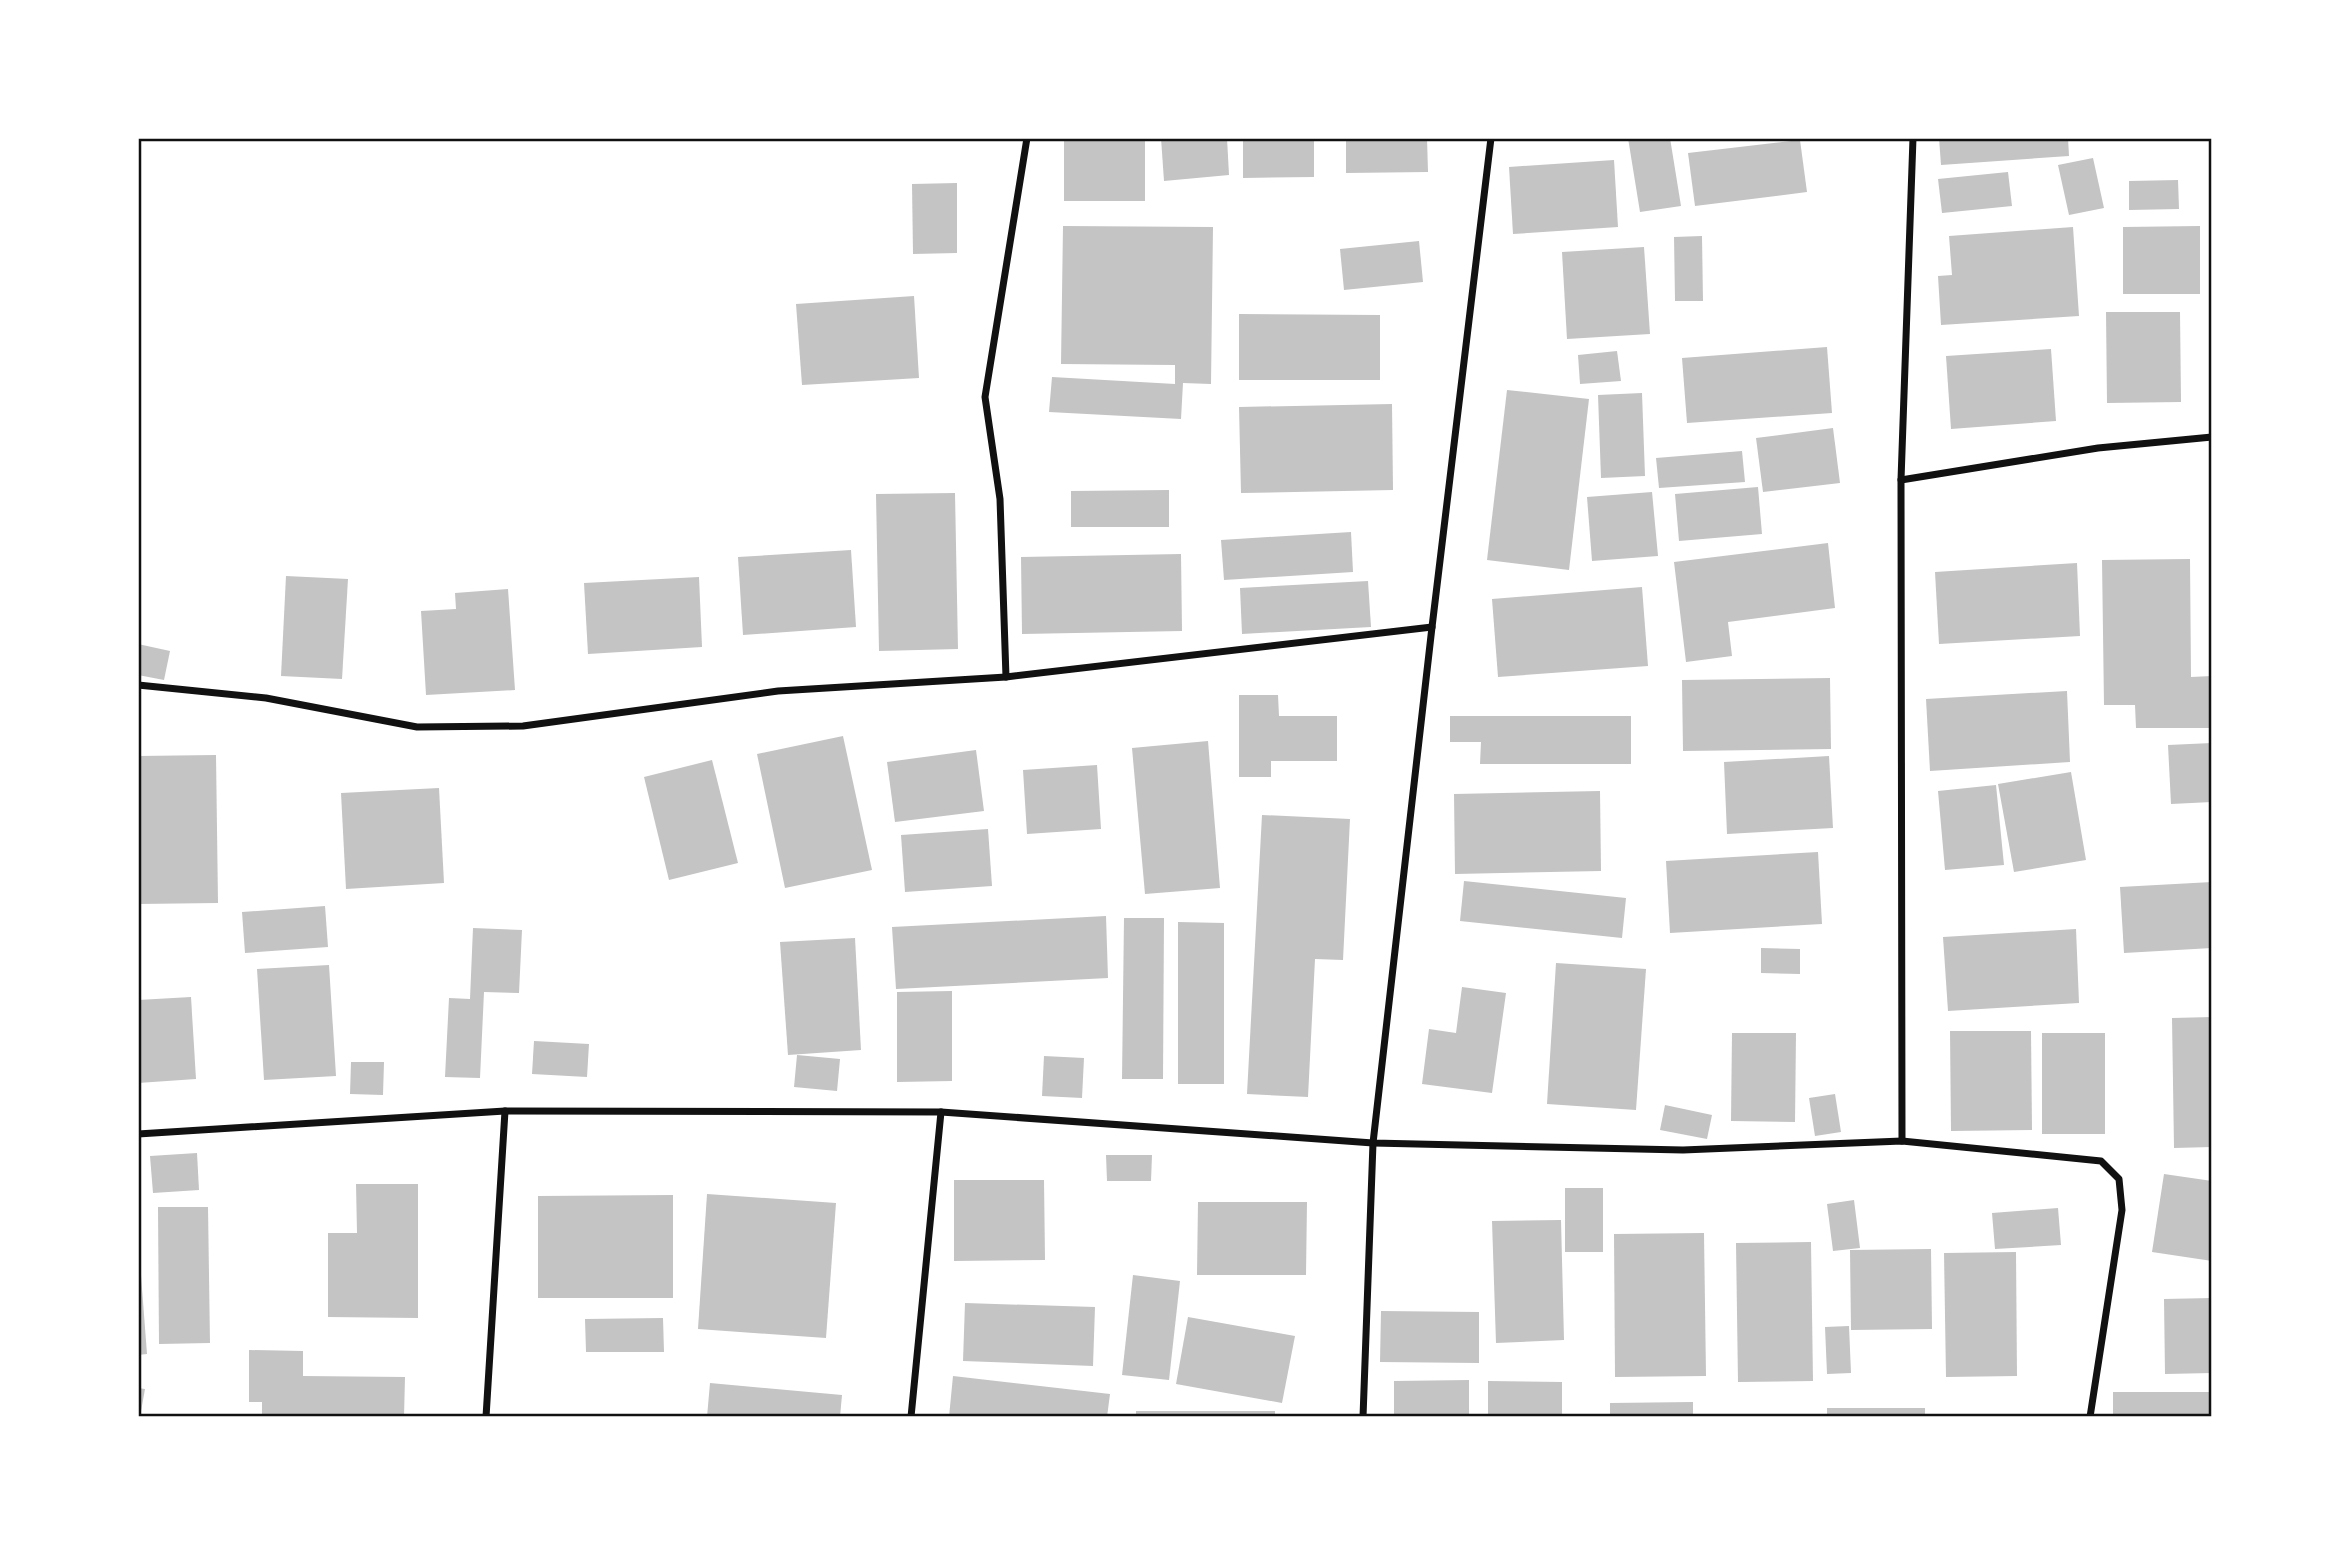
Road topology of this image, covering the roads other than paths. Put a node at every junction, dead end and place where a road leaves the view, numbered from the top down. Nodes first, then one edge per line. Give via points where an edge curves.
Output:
1 (1027, 138) edge
2 (1491, 138) edge
3 (1913, 138) edge
4 (2212, 437) edge
5 (1901, 480) junction
6 (1432, 627) junction
7 (1006, 677) junction
8 (138, 685) edge
9 (505, 1111) junction
10 (941, 1112) junction
11 (138, 1134) edge
12 (1902, 1141) junction
13 (1373, 1143) junction
14 (486, 1417) edge
15 (911, 1417) edge
16 (1363, 1417) edge
17 (2090, 1417) edge

1 - 7 street via 985,397 1000,499
2 - 6 street
3 - 5 street
4 - 5 street via 2098,448
5 - 12 street
6 - 7 street
6 - 13 street
7 - 8 street via 778,691 523,726 417,727 266,698
9 - 10 street
9 - 11 street
9 - 14 street
10 - 13 street
10 - 15 street
12 - 13 street via 1683,1150
12 - 17 street via 2101,1161 2119,1179 2122,1210
13 - 16 street

